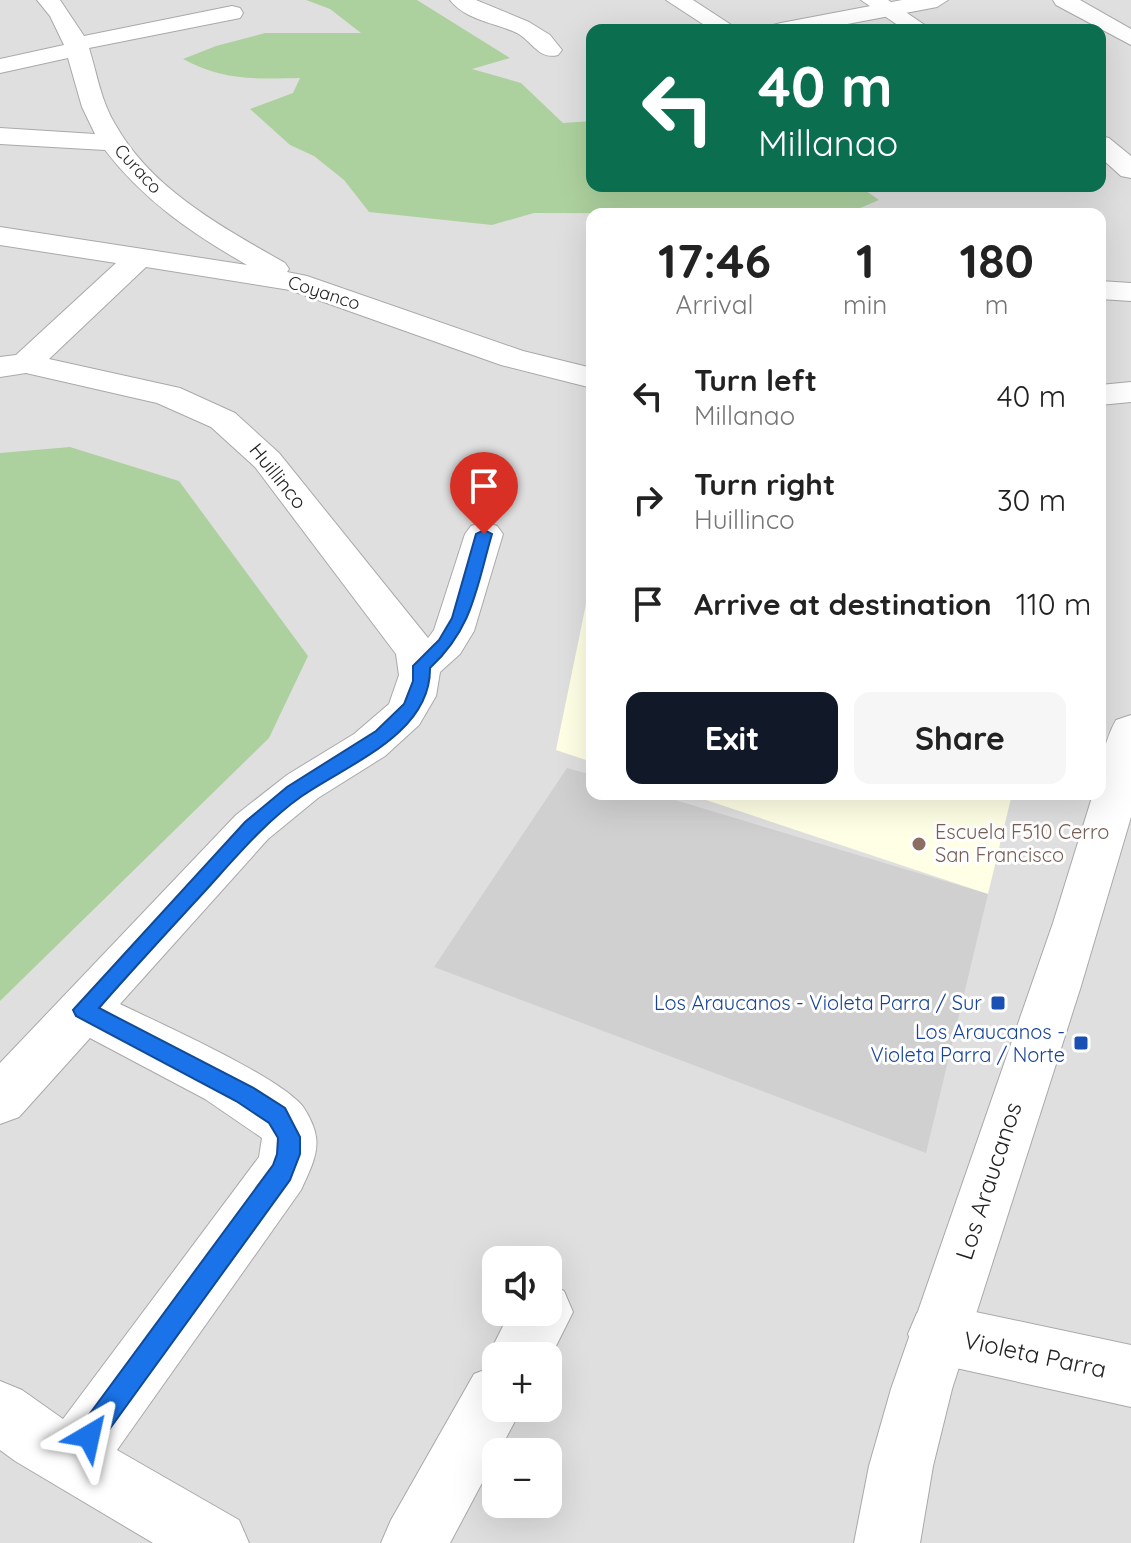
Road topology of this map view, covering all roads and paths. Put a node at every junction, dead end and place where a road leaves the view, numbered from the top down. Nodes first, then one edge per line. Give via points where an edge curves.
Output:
1 (48, 0) edge
2 (461, 0) edge
3 (677, 0) edge
4 (937, 0) edge
5 (1064, 0) edge
6 (880, 5) edge
7 (232, 13) dead end
8 (718, 24) edge
9 (805, 24) edge
10 (911, 24) edge
11 (1131, 38) edge
12 (77, 46) junction
13 (550, 50) dead end
14 (0, 66) edge
15 (0, 136) edge
16 (113, 143) junction
17 (1106, 149) edge
18 (1131, 170) edge
19 (0, 236) edge
20 (140, 257) junction
21 (296, 282) junction
22 (1106, 290) edge
23 (1131, 292) edge
24 (13, 365) edge
25 (586, 376) edge
26 (1131, 392) edge
27 (1106, 394) edge
28 (484, 534) dead end
29 (421, 666) junction
30 (1131, 731) edge
31 (83, 1010) junction
32 (0, 1100) edge
33 (938, 1334) junction
34 (1131, 1376) edge
35 (0, 1412) edge
36 (482, 1421) edge
37 (72, 1460) junction
38 (216, 1543) edge
39 (414, 1543) edge
40 (887, 1543) edge

1 - 12 street, Curaco via 65,19
2 - 13 street via 534,31
3 - 8 street
4 - 6 street
5 - 11 street
6 - 9 street
6 - 10 street
7 - 12 street
12 - 14 street
12 - 16 street, Curaco via 95,108
15 - 16 street
16 - 21 street, Curaco via 160,194
17 - 18 street
19 - 20 street, Coyanco
20 - 21 street, Coyanco
20 - 24 street, Huillinco
21 - 25 street, Coyanco via 512,358
22 - 23 street
24 - 29 street, Huillinco via 168,395 240,432 416,651
26 - 27 street
28 - 29 street via 454,631
29 - 31 street via 418,694 401,719 252,827
30 - 33 street, Los Araucanos via 1110,819
31 - 32 street
31 - 37 street via 277,1116 289,1137 289,1154
33 - 34 street, Violeta Parra
33 - 40 street, Los Araucanos via 903,1460
35 - 37 street
36 - 39 street
37 - 38 street

